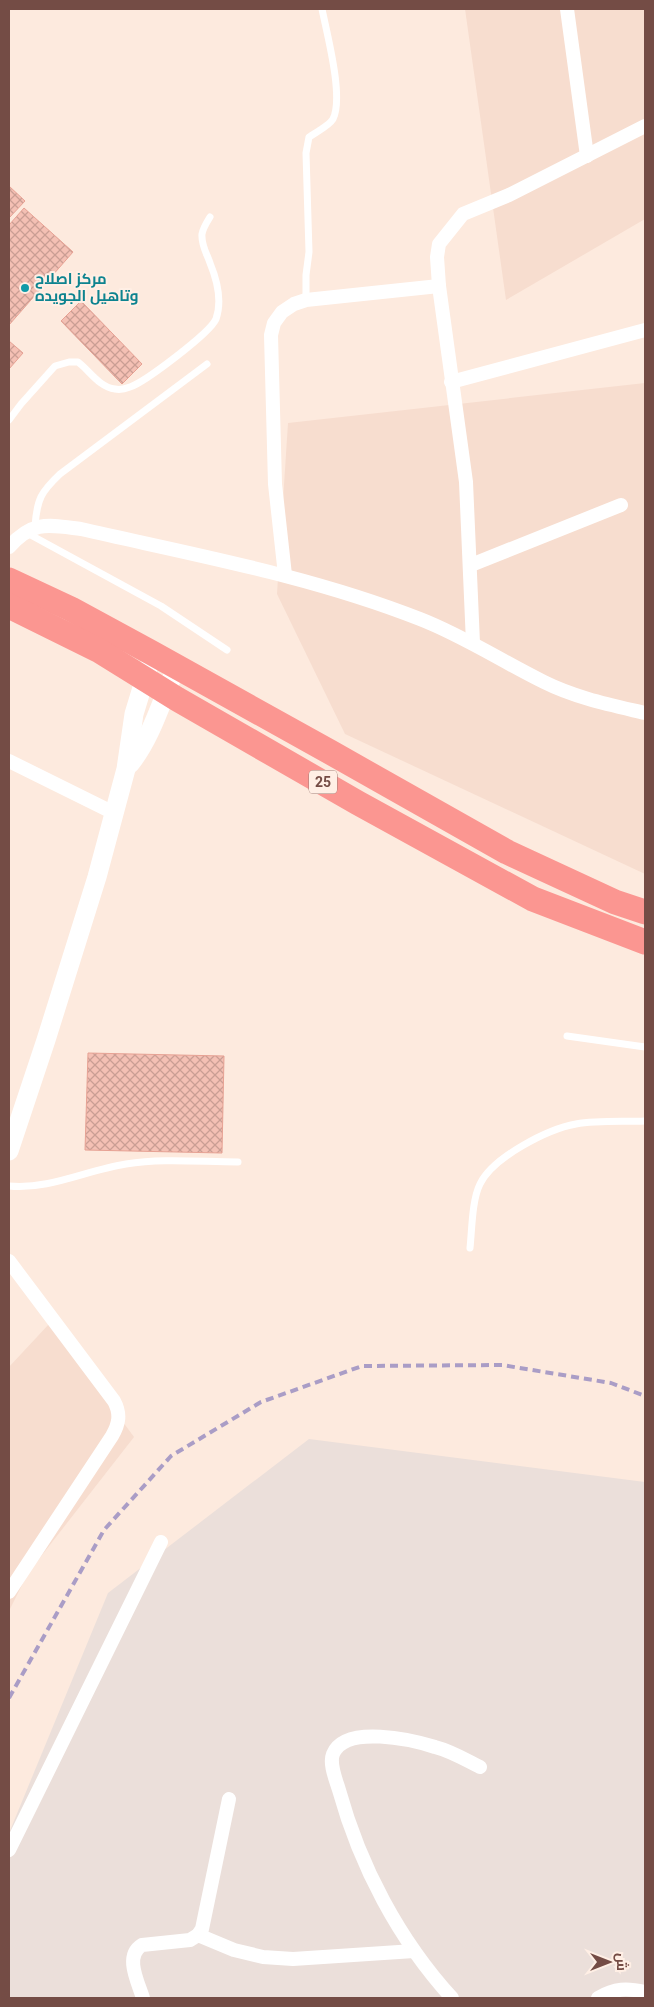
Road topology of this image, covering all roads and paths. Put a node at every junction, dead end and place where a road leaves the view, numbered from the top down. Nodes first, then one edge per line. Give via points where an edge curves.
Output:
1 (322, 9) edge
2 (567, 9) edge
3 (645, 126) edge
4 (587, 156) junction
5 (210, 217) dead end
6 (439, 286) junction
7 (306, 300) junction
8 (645, 330) edge
9 (206, 364) dead end
10 (451, 382) junction
11 (9, 420) edge
12 (621, 505) dead end
13 (30, 529) junction
14 (9, 546) edge
15 (471, 565) junction
16 (285, 575) junction
17 (9, 580) edge
18 (9, 606) edge
19 (473, 643) junction
20 (227, 650) dead end
21 (152, 653) junction
22 (176, 668) junction
23 (145, 678) junction
24 (166, 691) junction
25 (645, 713) edge
26 (9, 761) edge
27 (126, 769) junction
28 (114, 813) junction
29 (645, 912) edge
30 (645, 942) edge
31 (568, 1036) dead end
32 (645, 1047) edge
33 (645, 1120) edge
34 (9, 1151) edge
35 (238, 1162) dead end
36 (9, 1186) edge
37 (470, 1248) dead end
38 (9, 1261) edge
39 (161, 1542) dead end
40 (9, 1592) edge
41 (480, 1767) dead end
42 (229, 1799) dead end
43 (9, 1850) edge
44 (198, 1935) junction
45 (414, 1951) junction
46 (645, 1992) edge
47 (143, 1998) edge
48 (452, 1998) edge
49 (598, 1998) edge

1 - 7 lane via 338,106 332,121 309,137 306,153 309,252
2 - 4 street
3 - 4 street
4 - 6 street via 463,214 439,244
5 - 11 lane via 202,234 203,247 217,282 218,302 216,320 207,332 131,387 109,388 78,362 55,366
6 - 7 street
6 - 10 street
7 - 16 street via 282,312 271,335 275,484
8 - 10 street
9 - 13 lane via 45,488
10 - 15 street via 466,482
12 - 15 street
13 - 14 street
13 - 16 street via 50,525 81,529
13 - 20 lane via 161,606
15 - 19 street
16 - 19 street via 338,589 421,619
17 - 21 highway, 25
18 - 23 highway, 25 via 98,650
19 - 25 street via 545,683 604,704
21 - 22 highway, 25
21 - 23 street
22 - 24 street
22 - 29 highway, 25 via 507,852
23 - 24 highway, 25
23 - 27 street via 134,714
24 - 27 street via 138,753
24 - 30 highway, 25 via 533,899
26 - 28 street
27 - 28 street
28 - 34 street via 97,878
31 - 32 lane
33 - 37 lane via 576,1124 553,1131 504,1159 480,1184
35 - 36 lane via 150,1161 42,1184
38 - 40 street via 114,1401 119,1414 118,1426 112,1436
39 - 43 street
41 - 45 street via 437,1747 373,1736 341,1743 333,1754 333,1768 348,1822 366,1866
42 - 44 street via 205,1921
44 - 45 street via 234,1950 263,1957 293,1959
44 - 47 street via 190,1940 136,1948 133,1962
45 - 48 street
46 - 49 street via 628,1988

